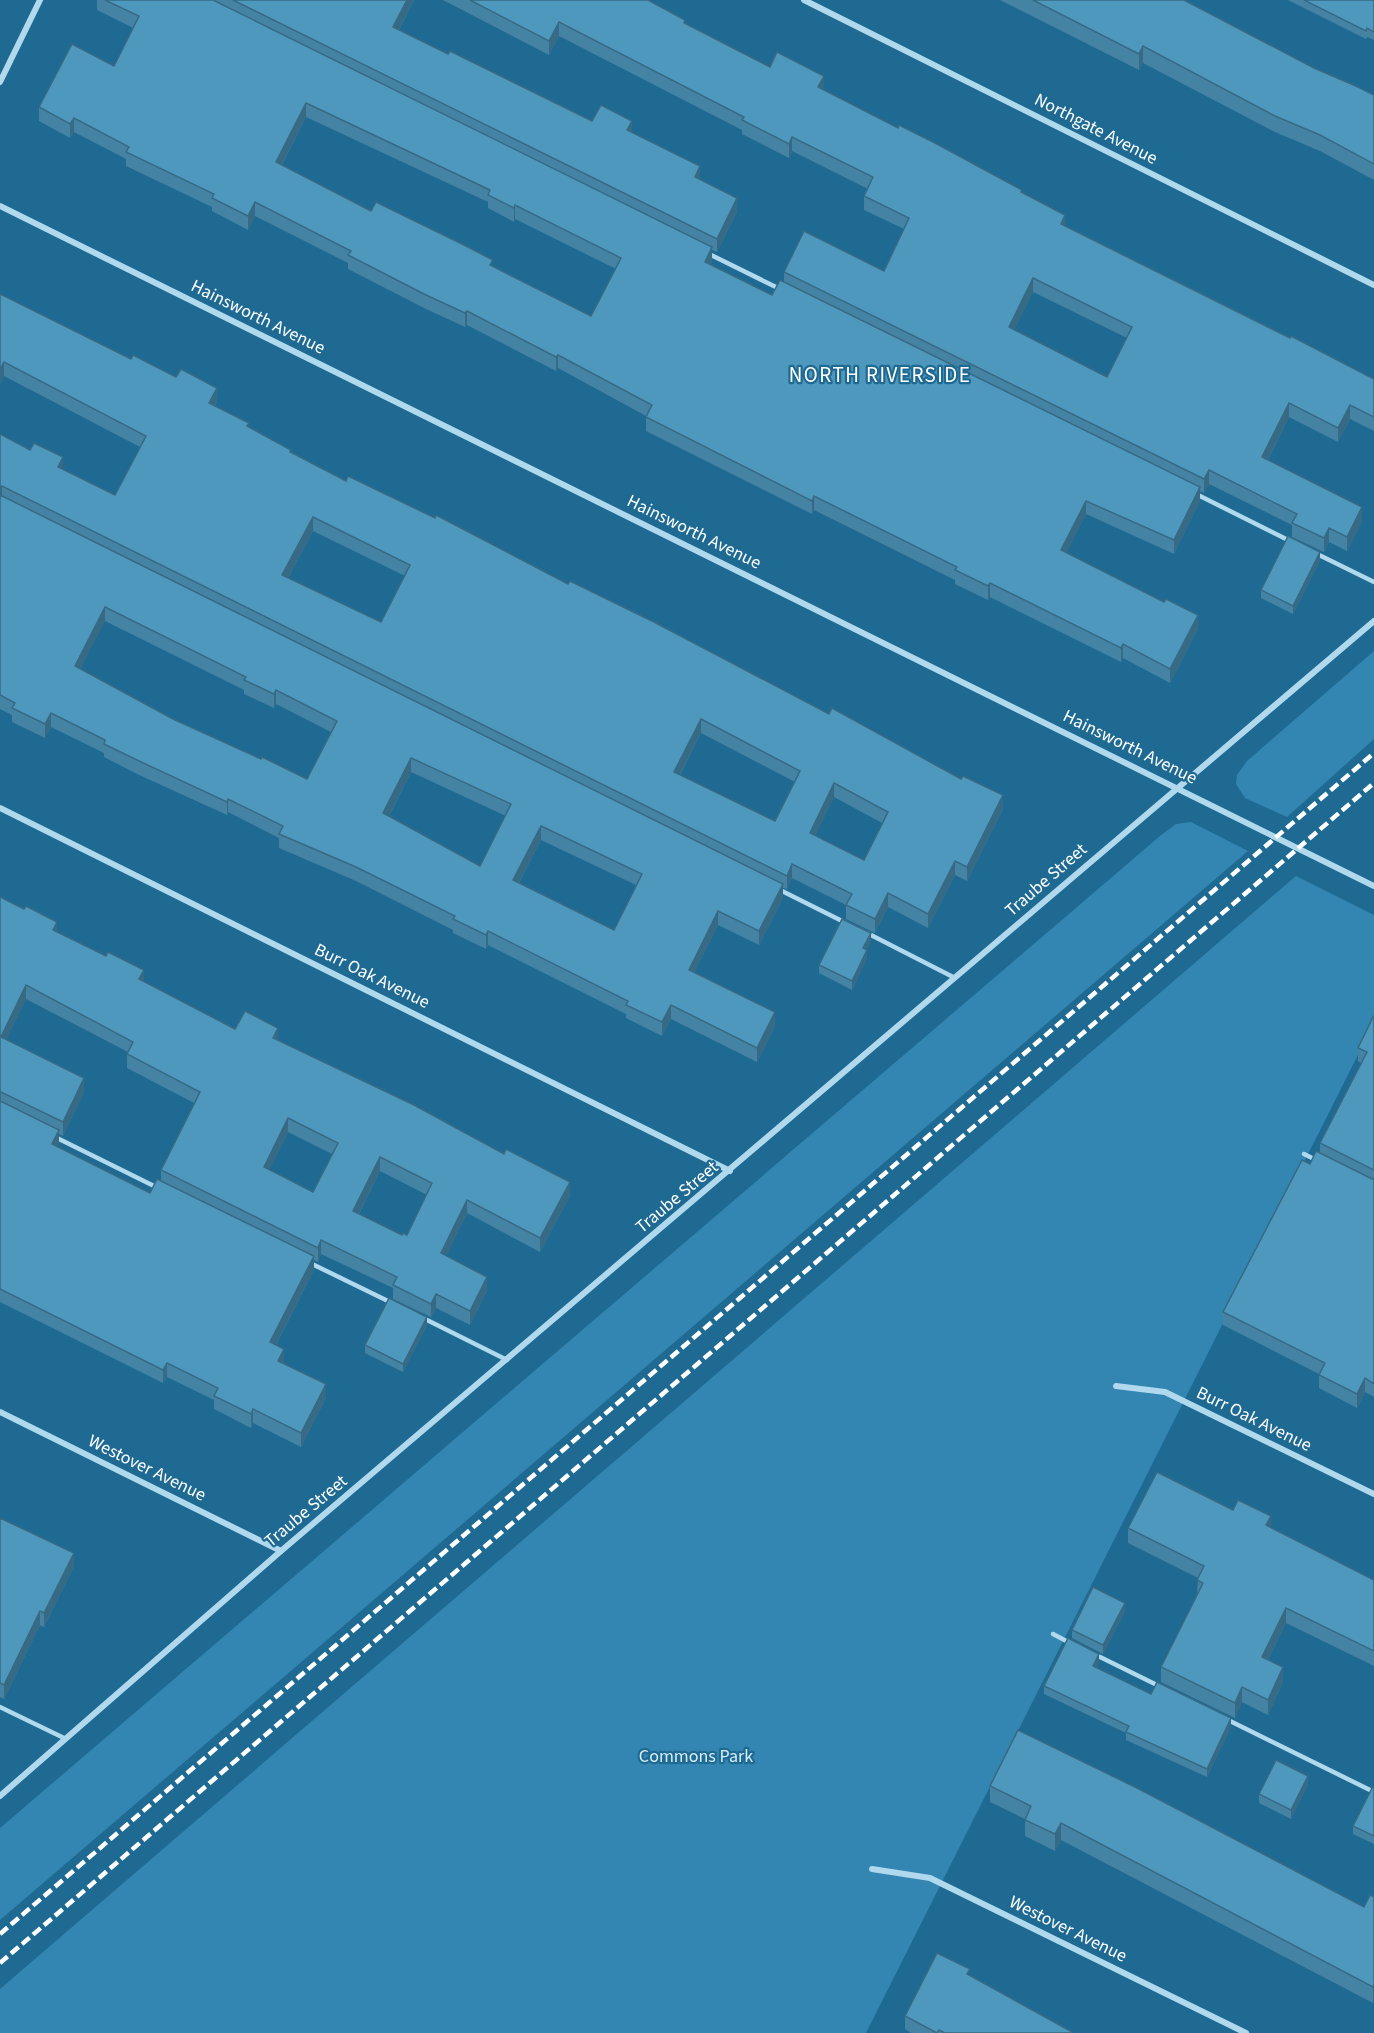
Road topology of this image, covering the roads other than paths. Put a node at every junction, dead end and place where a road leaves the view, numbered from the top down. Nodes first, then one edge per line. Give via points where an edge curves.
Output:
1 (40, 0) edge
2 (804, 0) edge
3 (0, 82) edge
4 (0, 206) edge
5 (700, 250) edge
6 (1374, 285) edge
7 (786, 292) edge
8 (1184, 489) edge
9 (1291, 542) edge
10 (1313, 552) edge
11 (1374, 582) edge
12 (1374, 621) edge
13 (1177, 787) junction
14 (0, 808) edge
15 (771, 886) edge
16 (1374, 886) edge
17 (956, 978) junction
18 (53, 1136) edge
19 (1304, 1154) dead end
20 (1324, 1164) edge
21 (730, 1171) junction
22 (169, 1193) edge
23 (307, 1261) edge
24 (402, 1308) edge
25 (412, 1313) edge
26 (507, 1360) junction
27 (1116, 1386) dead end
28 (0, 1412) edge
29 (1374, 1494) edge
30 (282, 1551) junction
31 (1053, 1634) dead end
32 (1074, 1645) edge
33 (1085, 1650) edge
34 (1171, 1692) edge
35 (0, 1707) edge
36 (1224, 1718) edge
37 (66, 1739) junction
38 (1374, 1792) edge
39 (0, 1796) edge
40 (872, 1869) dead end
41 (1246, 2033) edge

1 - 3 street
2 - 6 street, Northgate Avenue
4 - 13 street, Hainsworth Avenue
5 - 7 lane
8 - 9 lane
10 - 11 lane
12 - 13 street, Traube Street
13 - 16 street, Hainsworth Avenue
13 - 17 street, Traube Street
14 - 21 street, Burr Oak Avenue
15 - 17 lane
17 - 21 street, Traube Street
18 - 22 lane
19 - 20 lane
21 - 26 street, Traube Street
23 - 24 lane
25 - 26 lane
26 - 30 street, Traube Street
27 - 29 street, Burr Oak Avenue via 1165,1392
28 - 30 street, Westover Avenue
30 - 37 street, Traube Street
31 - 32 lane
33 - 34 lane
35 - 37 lane
36 - 38 lane
37 - 39 street, Traube Street
40 - 41 street, Westover Avenue via 930,1878

